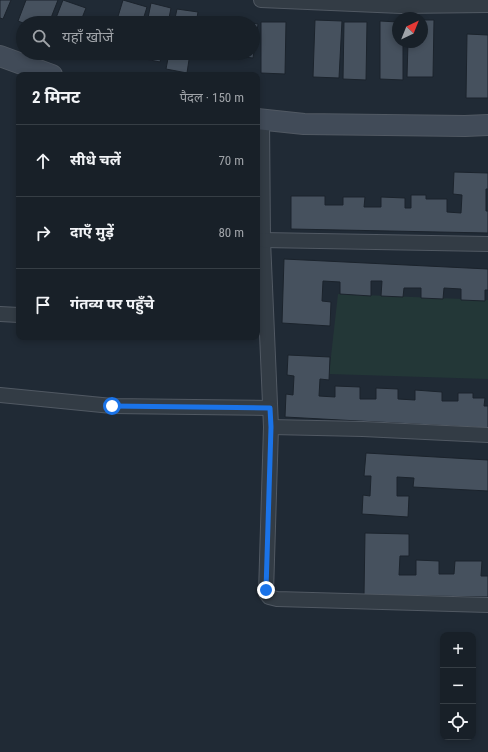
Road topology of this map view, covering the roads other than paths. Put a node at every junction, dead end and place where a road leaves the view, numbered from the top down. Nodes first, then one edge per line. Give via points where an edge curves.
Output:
1 (267, 0) edge
2 (332, 2) edge
3 (488, 5) edge
4 (0, 58) edge
5 (40, 72) edge
6 (260, 119) edge
7 (488, 125) edge
8 (263, 240) junction
9 (488, 244) edge
10 (0, 314) edge
11 (16, 315) edge
12 (261, 323) edge
13 (0, 395) edge
14 (270, 408) junction
15 (271, 427) junction
16 (488, 435) edge
17 (488, 605) edge

1 - 2 street
2 - 3 street via 401,6
4 - 5 street
6 - 7 street via 304,124
6 - 8 street
8 - 9 street
8 - 12 street
10 - 11 street
12 - 14 street
13 - 14 street via 112,406
14 - 15 street
15 - 16 street
15 - 17 street via 266,588 269,597 277,600

